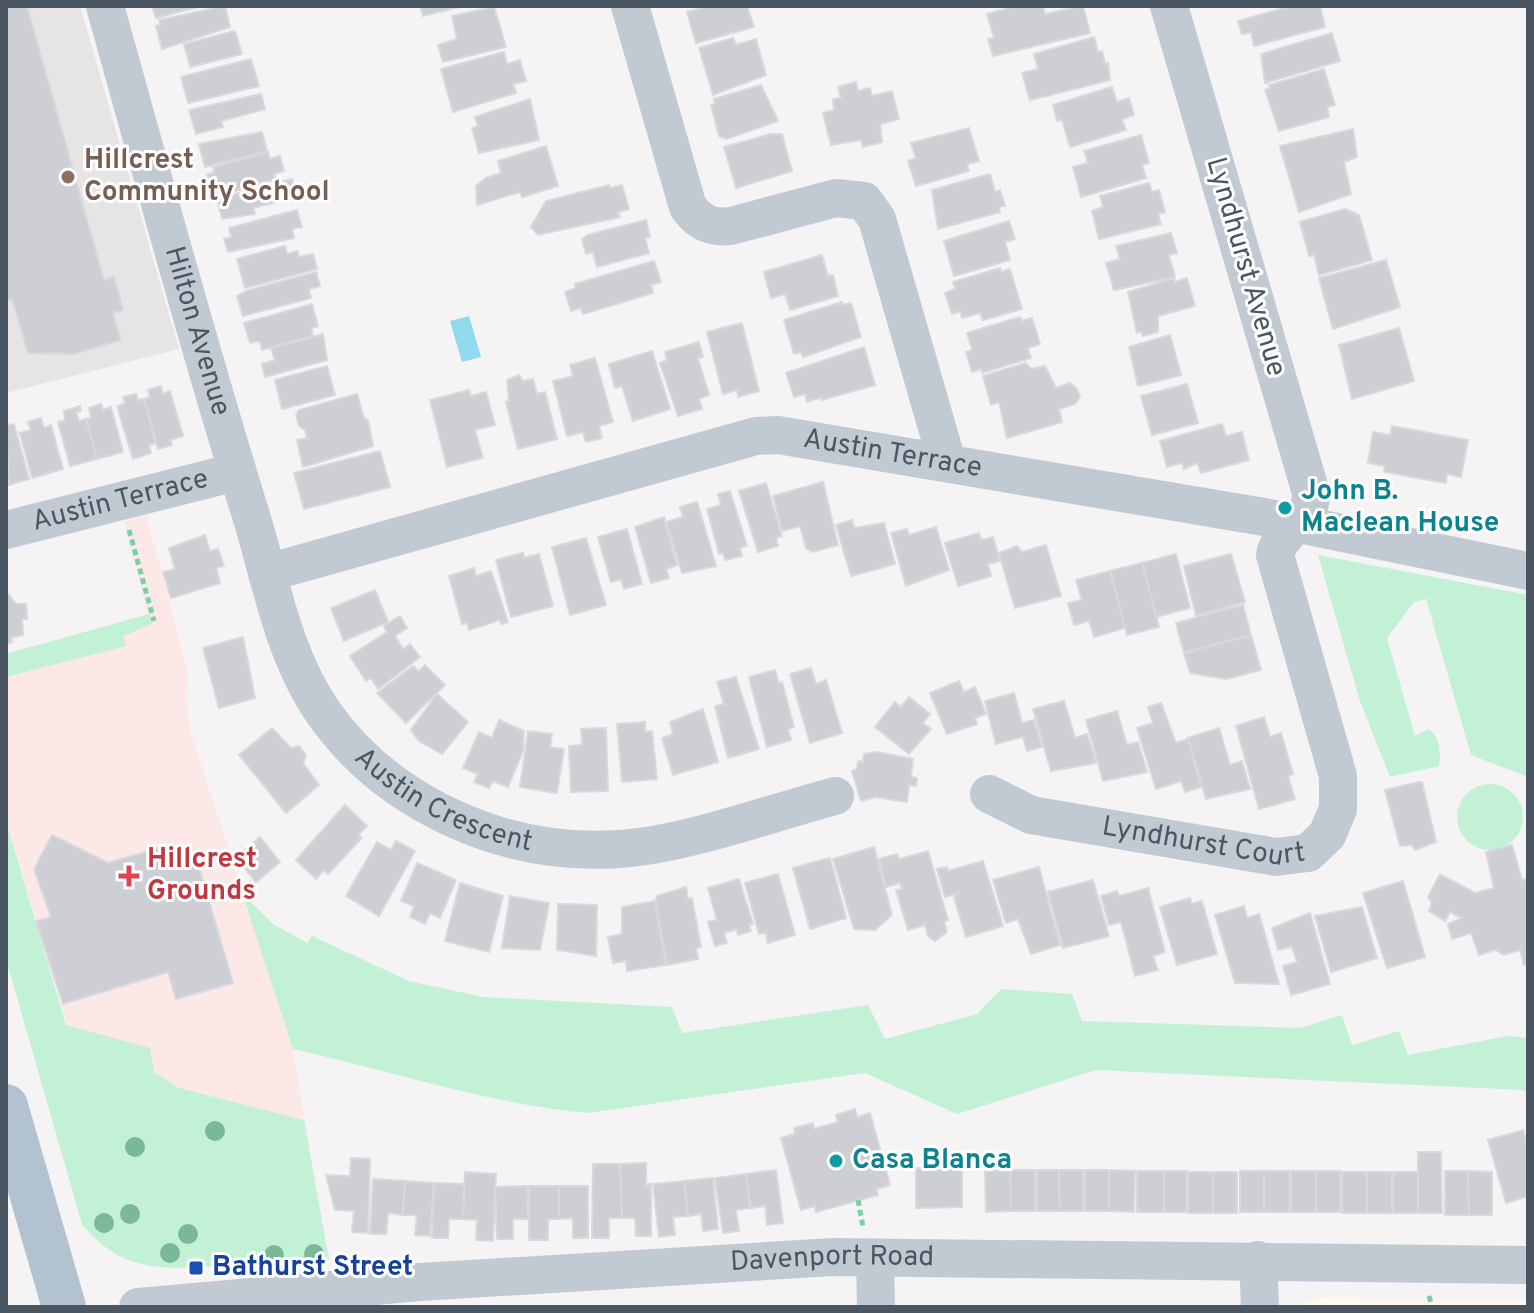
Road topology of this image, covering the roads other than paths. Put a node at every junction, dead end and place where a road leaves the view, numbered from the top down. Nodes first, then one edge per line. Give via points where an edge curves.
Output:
1 (105, 6) edge
2 (630, 6) edge
3 (1169, 6) edge
4 (947, 462) junction
5 (236, 472) junction
6 (1298, 524) junction
7 (6, 530) edge
8 (1528, 571) edge
9 (267, 573) junction
10 (989, 794) dead end
11 (835, 796) dead end
12 (6, 1106) edge
13 (875, 1258) junction
14 (1258, 1260) junction
15 (1528, 1265) edge
16 (422, 1295) edge
17 (257, 1302) edge
18 (64, 1307) edge
19 (138, 1307) edge
20 (876, 1307) edge
21 (1260, 1307) edge

1 - 5 street, Hilton Avenue
2 - 4 street via 688,207 698,221 731,226 836,198 864,201 877,219
3 - 6 street, Lyndhurst Avenue via 1311,493 1312,504
4 - 6 street, Austin Terrace
4 - 9 street, Austin Terrace via 756,436
5 - 7 street, Austin Terrace
5 - 9 street, Austin Crescent
6 - 8 street, Austin Terrace
6 - 10 street, Lyndhurst Court via 1277,543 1275,555 1338,776 1338,809 1327,835 1308,853 1252,854 1031,815
9 - 11 street, Austin Crescent via 291,653 324,714 383,775 459,822 547,845 619,849
12 - 18 main road
13 - 14 street, Davenport Road
13 - 16 street, Davenport Road via 833,1257
13 - 20 street
14 - 15 street, Davenport Road
14 - 21 street
16 - 17 street, Davenport Road
17 - 19 street, Davenport Road

